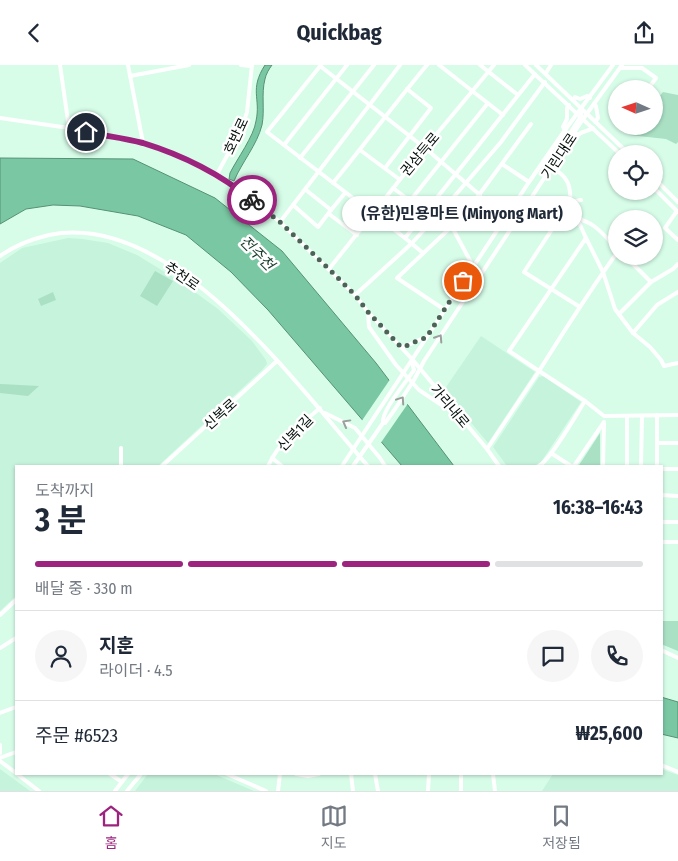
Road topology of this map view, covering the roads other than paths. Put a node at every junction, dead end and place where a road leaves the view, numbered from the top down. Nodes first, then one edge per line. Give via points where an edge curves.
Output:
1 (60, 65) edge
2 (128, 65) edge
3 (189, 65) edge
4 (241, 65) edge
5 (347, 65) edge
6 (374, 65) edge
7 (400, 65) edge
8 (427, 65) edge
9 (439, 65) edge
10 (480, 65) edge
11 (494, 65) edge
12 (525, 65) edge
13 (536, 65) edge
14 (552, 65) edge
15 (613, 65) edge
16 (251, 66) edge
17 (320, 66) edge
18 (621, 67) edge
19 (488, 72) junction
20 (546, 73) junction
21 (536, 74) junction
22 (130, 76) junction
23 (337, 79) junction
24 (655, 80) edge
25 (545, 82) junction
26 (549, 86) junction
27 (407, 89) junction
28 (353, 91) junction
29 (473, 92) junction
30 (518, 95) junction
31 (590, 98) junction
32 (573, 101) junction
33 (488, 103) junction
34 (369, 104) junction
35 (594, 104) junction
36 (569, 105) junction
37 (581, 114) junction
38 (503, 115) junction
39 (384, 117) junction
40 (0, 118) edge
41 (595, 122) junction
42 (531, 124) dead end
43 (593, 128) junction
44 (70, 129) junction
45 (565, 130) junction
46 (575, 133) junction
47 (410, 137) junction
48 (142, 143) junction
49 (284, 145) junction
50 (611, 145) edge
51 (619, 145) edge
52 (425, 147) junction
53 (360, 149) junction
54 (300, 159) junction
55 (441, 161) junction
56 (502, 164) junction
57 (551, 167) junction
58 (385, 168) junction
59 (318, 172) junction
60 (456, 175) junction
61 (216, 176) junction
62 (399, 179) junction
63 (529, 182) junction
64 (333, 183) junction
65 (465, 183) junction
66 (663, 187) edge
67 (393, 188) junction
68 (306, 190) junction
69 (345, 193) junction
70 (480, 195) junction
71 (663, 196) edge
72 (581, 200) dead end
73 (410, 201) junction
74 (570, 202) junction
75 (678, 202) edge
76 (293, 205) junction
77 (678, 211) edge
78 (330, 212) junction
79 (374, 213) junction
80 (426, 213) junction
81 (440, 213) junction
82 (576, 216) junction
83 (280, 222) junction
84 (390, 227) junction
85 (452, 227) junction
86 (357, 235) junction
87 (405, 238) junction
88 (586, 238) junction
89 (608, 239) edge
90 (678, 240) edge
91 (411, 244) junction
92 (423, 253) junction
93 (0, 256) edge
94 (678, 264) edge
95 (608, 265) edge
96 (634, 265) edge
97 (473, 266) junction
98 (329, 269) junction
99 (603, 272) junction
100 (651, 282) junction
101 (552, 289) junction
102 (678, 292) edge
103 (355, 295) junction
104 (580, 307) junction
105 (445, 310) junction
106 (368, 312) junction
107 (619, 314) junction
108 (633, 333) junction
109 (426, 338) junction
110 (401, 347) junction
111 (412, 359) junction
112 (277, 361) junction
113 (678, 363) edge
114 (419, 369) junction
115 (539, 371) junction
116 (585, 401) junction
117 (320, 408) junction
118 (452, 410) junction
119 (324, 413) junction
120 (657, 415) junction
121 (678, 415) edge
122 (604, 416) junction
123 (628, 416) junction
124 (642, 416) junction
125 (604, 422) junction
126 (383, 423) junction
127 (657, 443) junction
128 (678, 443) edge
129 (121, 448) dead end
130 (354, 449) junction
131 (487, 449) junction
132 (551, 453) junction
133 (360, 457) junction
134 (272, 458) junction
135 (121, 465) edge
136 (163, 465) edge
137 (268, 465) edge
138 (281, 465) edge
139 (343, 465) edge
140 (355, 465) edge
141 (367, 465) edge
142 (384, 465) edge
143 (498, 465) edge
144 (541, 465) edge
145 (571, 465) edge
146 (574, 465) edge
147 (604, 465) edge
148 (627, 465) edge
149 (642, 465) edge
150 (657, 465) edge
151 (663, 469) edge
152 (678, 469) edge
153 (663, 495) edge
154 (678, 496) edge
155 (663, 522) edge
156 (678, 522) edge
157 (663, 542) edge
158 (678, 542) edge
159 (15, 601) edge
160 (0, 615) edge
161 (15, 639) edge
162 (0, 648) edge
163 (663, 651) edge
164 (678, 658) edge
165 (15, 707) edge
166 (0, 713) edge
167 (0, 745) edge
168 (15, 752) edge
169 (0, 753) edge
170 (0, 759) edge
171 (663, 766) edge
172 (678, 771) edge
173 (15, 773) edge
174 (17, 775) edge
175 (112, 775) edge
176 (127, 775) edge
177 (139, 775) edge
178 (229, 775) edge
179 (280, 775) edge
180 (351, 775) edge
181 (375, 775) edge
182 (429, 775) edge
183 (461, 775) edge
184 (493, 775) edge
185 (122, 782) junction
186 (39, 791) edge
187 (115, 791) edge
188 (127, 791) edge
189 (266, 791) edge
190 (278, 791) edge
191 (353, 791) edge
192 (378, 791) edge
193 (428, 791) edge
194 (461, 791) edge
195 (495, 791) edge

1 - 44 street
2 - 22 street
3 - 22 street
4 - 16 street
5 - 23 street
6 - 28 street
7 - 34 street
8 - 27 street
9 - 29 street
10 - 19 street
11 - 19 street, 권삼득로
12 - 21 street
13 - 20 street
14 - 20 street
15 - 31 street, 기린대로
16 - 61 street, 호반로 via 247,112 242,128
17 - 23 street
17 - 49 street via 267,133
18 - 24 street via 642,68
18 - 35 street, 기린대로
19 - 29 street, 권삼득로
19 - 30 street
20 - 32 street
21 - 25 street
21 - 30 street
22 - 48 street
23 - 28 street
23 - 49 street
25 - 26 street
25 - 65 street via 501,142
26 - 36 street
26 - 37 street
27 - 39 street
27 - 47 street via 431,108
28 - 34 street
28 - 54 street
29 - 33 street
29 - 52 street, 권삼득로
30 - 38 street
31 - 32 street via 575,97
31 - 37 street, 기린대로
32 - 37 street
33 - 38 street
33 - 55 street
34 - 39 street
34 - 59 street
35 - 37 street, 기린대로
35 - 41 street via 598,119
36 - 37 street
36 - 45 street
37 - 41 street
37 - 43 street
37 - 45 street, 기린대로
37 - 46 street, 기린대로
37 - 57 street
38 - 60 street
39 - 47 street
39 - 53 street
40 - 44 street, 가리내로
41 - 51 street
42 - 56 street
43 - 46 street via 578,135
43 - 50 street
44 - 48 street, 가리내로
45 - 63 street, 기린대로
46 - 57 street, 기린대로
47 - 52 street
47 - 58 street
48 - 61 street, 가리내로 via 180,157
49 - 54 street
52 - 55 street
52 - 62 street, 권삼득로
53 - 58 street
53 - 64 street
54 - 59 street
55 - 60 street
55 - 73 street
56 - 63 street
56 - 70 street
57 - 74 street via 567,180
114 -> 57 street, 기린대로
58 - 62 street
59 - 64 street
59 - 68 street
60 - 65 street
60 - 80 street
61 - 83 street, 가리내로
62 - 67 street, 권삼득로
63 - 97 street, 기린대로
64 - 69 street
65 - 70 street
65 - 81 street
66 - 75 street
67 - 73 street
67 - 79 street, 권삼득로
68 - 76 street
68 - 78 street
69 - 78 street
69 - 79 street
70 - 85 street
71 - 77 street
72 - 74 street
73 - 80 street
73 - 84 street
74 - 82 street
74 - 101 street via 524,271
76 - 78 street via 318,227
76 - 83 street
77 - 90 street via 665,228
78 - 86 street
79 - 84 street
79 - 86 street, 권삼득로
80 - 87 street
81 - 85 street
81 - 91 street
82 - 88 street
82 - 89 street via 594,226
83 - 98 street, 가리내로
84 - 87 street
85 - 92 street
85 - 97 street
86 - 98 street, 권삼득로
87 - 91 street
88 - 99 street
88 - 101 street
91 - 92 street
91 - 103 street
92 - 105 street via 397,278
93 - 112 street, 추천로 via 29,241 55,234 87,233 122,241 167,264 208,294
94 - 100 street
95 - 99 street
96 - 100 street
97 - 105 street, 기린대로
98 - 103 street, 가리내로
99 - 104 street
99 - 107 street
100 - 107 street
101 - 104 street
101 - 115 street via 509,351
102 - 108 street via 657,305
103 - 106 street, 가리내로
104 - 115 street
105 - 109 street, 기린대로
106 - 110 street, 가리내로
106 - 118 street via 369,327 396,365 419,390
107 - 108 street
108 - 113 street via 650,347 664,366
109 - 110 street
109 - 111 street, 기린대로
110 - 111 street, 가리내로
111 - 114 street, 가리내로
111 - 126 street, 기린대로 via 414,370 386,411
111 - 130 street, 기린대로
112 - 117 street, 추천로
112 - 136 street, 신복로
114 - 118 street, 가리내로
126 -> 114 street, 기린대로
115 - 116 street
115 - 131 street
116 - 122 street
116 - 132 street
117 - 119 street, 추천로
117 - 134 street, 신복1길 via 293,431
118 - 131 street, 가리내로
119 - 130 street, 추천로
142 -> 119 street, 추천로 via 355,429
120 - 121 street
120 - 124 street
120 - 127 street
122 - 123 street
122 - 125 street
123 - 124 street
123 - 148 street
124 - 149 street
125 - 146 street
125 - 147 street
126 - 133 street, 기린대로
127 - 128 street
127 - 150 street
129 - 135 street
130 - 133 street, 추천로
130 - 139 street, 기린대로
131 - 143 street, 가리내로
132 - 144 street
132 - 145 street
133 - 140 street, 기린대로
133 - 141 street, 추천로
134 - 137 street, 신복1길
134 - 138 street, 신복1길
151 - 152 street
153 - 154 street
155 - 156 street
157 - 158 street
159 - 160 street
161 - 162 street
163 - 164 street
165 - 166 street
167 - 169 street
168 - 170 street
170 - 173 street
171 - 172 street
174 - 186 street
175 - 185 street
176 - 185 street
177 - 188 street
178 - 189 street
179 - 190 street
180 - 191 street
181 - 192 street
182 - 193 street
183 - 194 street
184 - 195 street
185 - 187 street

